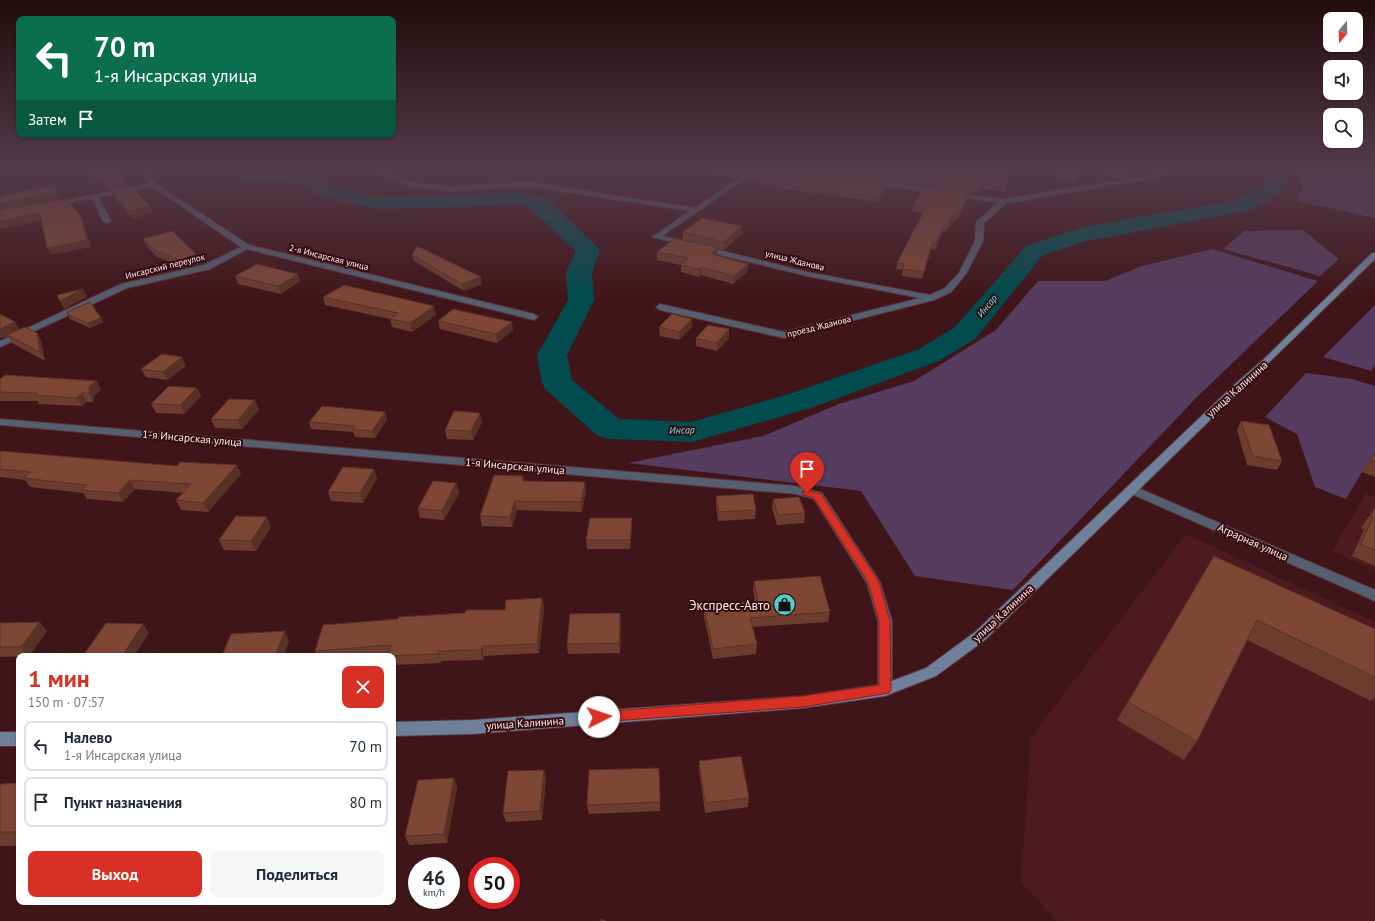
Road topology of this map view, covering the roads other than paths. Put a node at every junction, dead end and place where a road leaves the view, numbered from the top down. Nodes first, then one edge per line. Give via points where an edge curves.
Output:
1 (103, 213) edge
2 (196, 213) edge
3 (692, 213) edge
4 (990, 213) edge
5 (107, 221) dead end
6 (246, 247) junction
7 (1375, 255) edge
8 (931, 298) junction
9 (660, 307) dead end
10 (534, 317) dead end
11 (0, 344) edge
12 (0, 422) edge
13 (1131, 489) junction
14 (1375, 596) edge
15 (885, 690) junction
16 (396, 729) edge
17 (0, 739) edge
18 (16, 739) edge

1 - 5 street
2 - 6 street, 2-я Инсарская улица
3 - 8 street, улица Жданова via 656,237 807,274
4 - 8 street, проезд Жданова via 980,222 979,241 962,274 948,290
6 - 10 street, 2-я Инсарская улица
6 - 11 street, Инсарский переулок via 207,267 124,286
7 - 13 main road, улица Калинина
8 - 9 street, проезд Жданова via 784,335
12 - 15 street, 1-я Инсарская улица via 796,490 818,496 873,582 884,621
13 - 14 street, Аграрная улица
13 - 15 main road, улица Калинина via 980,636 931,672
15 - 16 main road, улица Калинина via 803,702 473,726
17 - 18 main road

